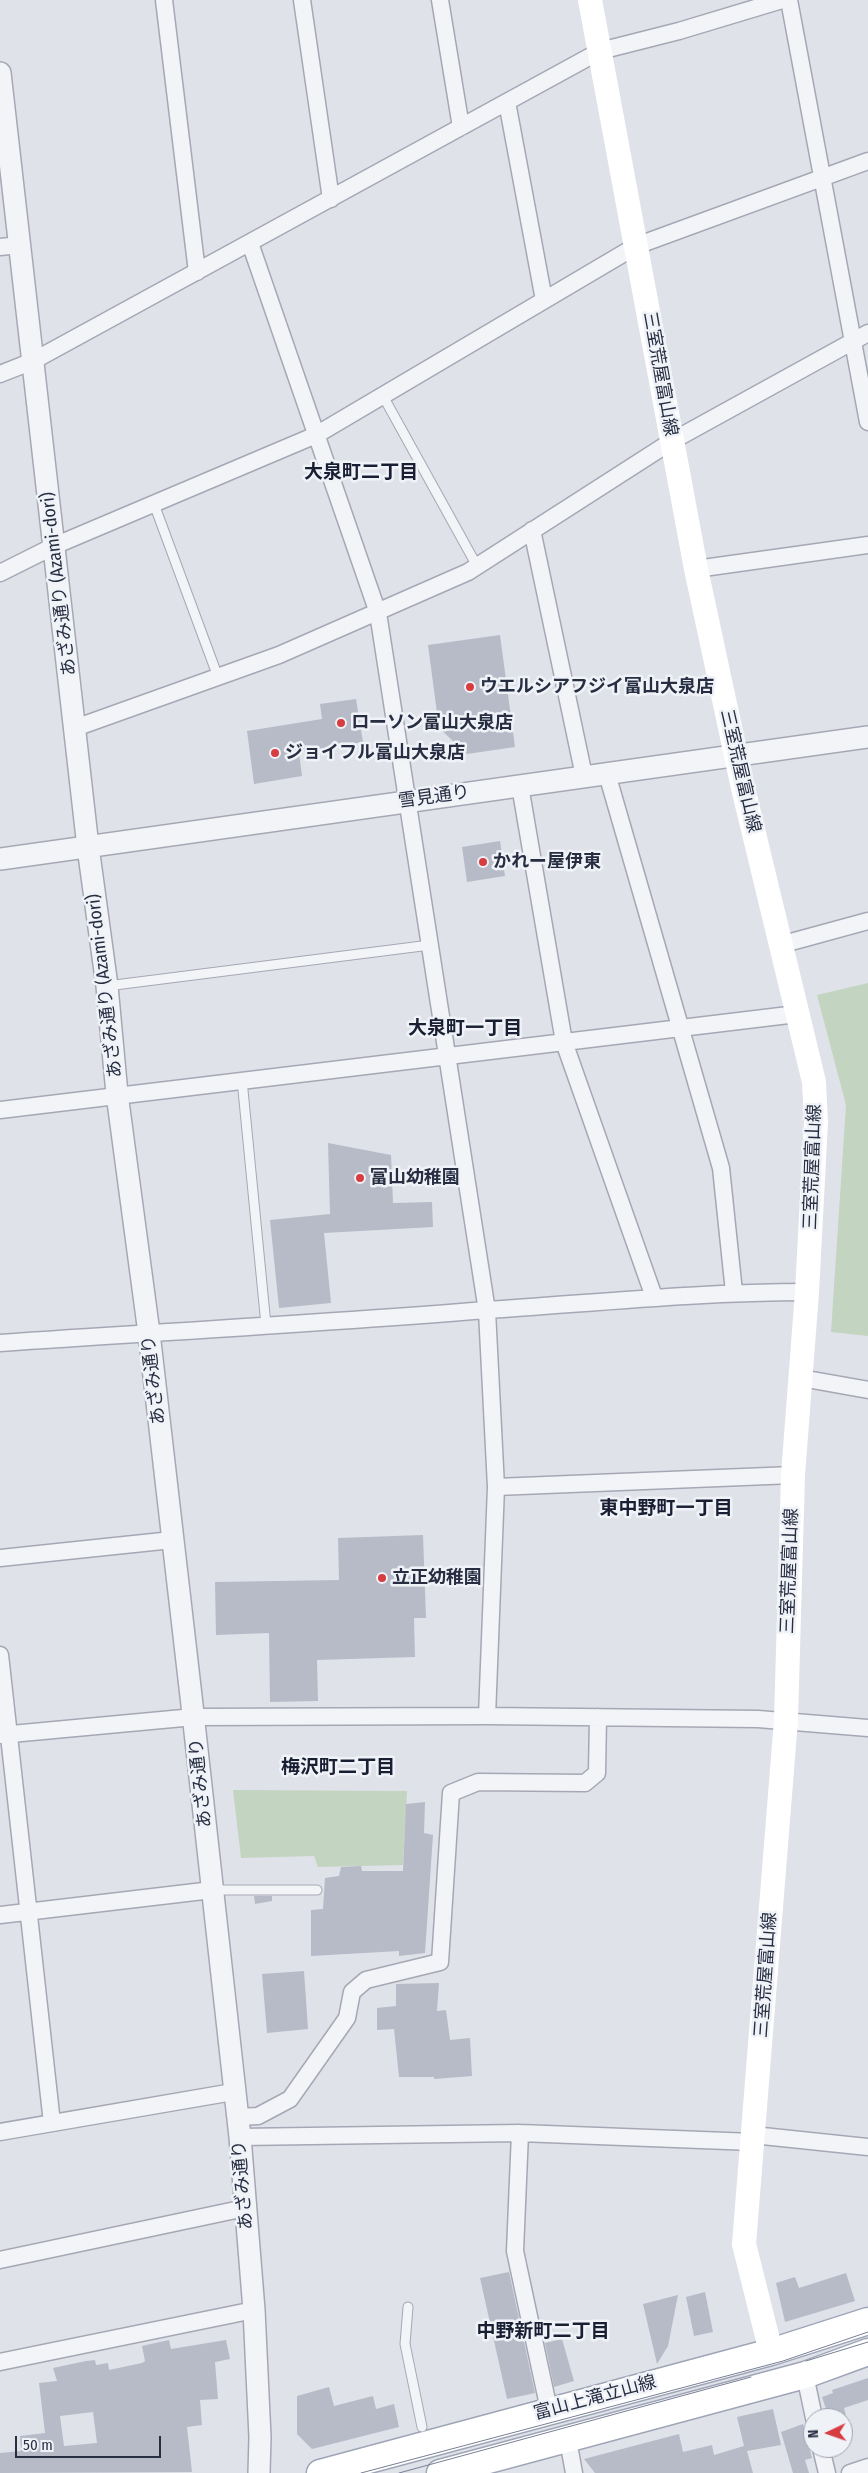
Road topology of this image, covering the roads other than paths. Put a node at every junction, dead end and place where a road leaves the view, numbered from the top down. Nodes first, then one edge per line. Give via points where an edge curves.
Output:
1 (164, 0) edge
2 (302, 0) edge
3 (440, 0) edge
4 (590, 0) edge
5 (782, 0) edge
6 (789, 0) edge
7 (600, 51) junction
8 (0, 73) edge
9 (507, 102) junction
10 (461, 127) junction
11 (868, 161) edge
12 (822, 178) junction
13 (331, 198) junction
14 (250, 243) junction
15 (10, 246) edge
16 (636, 246) junction
17 (197, 272) junction
18 (544, 300) junction
19 (868, 333) edge
20 (853, 341) junction
21 (33, 360) junction
22 (0, 374) edge
23 (383, 396) junction
24 (868, 422) edge
25 (316, 435) junction
26 (672, 441) junction
27 (154, 504) junction
28 (532, 530) junction
29 (868, 545) edge
30 (54, 546) junction
31 (477, 566) junction
32 (696, 569) junction
33 (0, 573) edge
34 (378, 613) junction
35 (218, 677) junction
36 (75, 728) junction
37 (868, 737) edge
38 (736, 756) junction
39 (607, 774) junction
40 (584, 776) junction
41 (520, 786) junction
42 (407, 801) junction
43 (88, 847) junction
44 (0, 859) edge
45 (868, 922) edge
46 (780, 944) junction
47 (430, 945) junction
48 (107, 986) junction
49 (797, 1014) junction
50 (680, 1028) junction
51 (564, 1042) junction
52 (447, 1056) junction
53 (242, 1080) junction
54 (117, 1094) junction
55 (0, 1110) edge
56 (734, 1292) junction
57 (808, 1292) junction
58 (654, 1296) junction
59 (487, 1310) junction
60 (266, 1325) junction
61 (148, 1333) junction
62 (0, 1343) edge
63 (801, 1378) junction
64 (868, 1390) edge
65 (793, 1475) junction
66 (496, 1487) junction
67 (172, 1540) junction
68 (0, 1558) edge
69 (0, 1655) edge
70 (487, 1716) junction
71 (194, 1717) junction
72 (598, 1717) junction
73 (786, 1720) junction
74 (868, 1728) edge
75 (5, 1734) edge
76 (212, 1890) junction
77 (317, 1890) dead end
78 (30, 1912) junction
79 (0, 1915) edge
80 (233, 2092) junction
81 (52, 2123) junction
82 (238, 2127) junction
83 (0, 2132) edge
84 (520, 2132) junction
85 (753, 2139) junction
86 (868, 2147) edge
87 (245, 2208) junction
88 (0, 2260) edge
89 (408, 2308) dead end
90 (254, 2310) junction
91 (868, 2321) edge
92 (771, 2352) junction
93 (868, 2352) edge
94 (0, 2362) edge
95 (805, 2375) junction
96 (812, 2408) edge
97 (549, 2410) junction
98 (422, 2427) dead end
99 (568, 2440) junction
100 (823, 2458) edge
101 (868, 2467) edge
102 (259, 2473) edge
103 (320, 2473) edge
104 (440, 2473) edge
105 (574, 2473) edge
106 (826, 2473) edge
107 (850, 2473) edge

1 - 17 street
2 - 13 street
3 - 10 street
4 - 7 main road, 三室荒屋富山線
5 - 7 street
6 - 12 street
7 - 9 street
7 - 16 main road, 三室荒屋富山線
8 - 15 street, あざみ通り (Azami-dori)
9 - 10 street
9 - 18 street
10 - 13 street
11 - 12 street
12 - 16 street
12 - 20 street
13 - 14 street
14 - 17 street
14 - 25 street
15 - 21 street, あざみ通り (Azami-dori)
16 - 18 street
16 - 26 main road, 三室荒屋富山線
17 - 21 street
18 - 23 street
19 - 20 street
20 - 24 street
20 - 26 street
21 - 22 street
21 - 30 street, あざみ通り (Azami-dori)
23 - 25 street
23 - 31 lane
25 - 27 street
25 - 34 street
26 - 28 street
26 - 32 main road, 三室荒屋富山線
27 - 30 street
27 - 35 lane
28 - 31 street
28 - 40 street
29 - 32 street
30 - 33 street
30 - 36 street, あざみ通り (Azami-dori)
31 - 34 street
32 - 38 main road, 三室荒屋富山線
34 - 35 street via 280,655
34 - 42 street
35 - 36 street
36 - 43 street, あざみ通り (Azami-dori)
37 - 38 street, 雪見通り
38 - 39 street, 雪見通り
38 - 46 main road, 三室荒屋富山線
39 - 40 street, 雪見通り
39 - 50 street
40 - 41 street, 雪見通り
41 - 42 street, 雪見通り
41 - 51 street
42 - 43 street, 雪見通り
42 - 47 street
43 - 44 street, 雪見通り
43 - 48 street, あざみ通り (Azami-dori)
45 - 46 street
46 - 49 main road, 三室荒屋富山線
47 - 48 lane
47 - 52 street
48 - 54 street, あざみ通り (Azami-dori)
49 - 50 street
49 - 57 main road, 三室荒屋富山線 via 814,1082 816,1122
50 - 51 street
50 - 56 street via 721,1168
51 - 52 street
51 - 58 street
52 - 53 street
52 - 59 street
53 - 54 street
53 - 60 lane
54 - 55 street
54 - 61 street, あざみ通り
56 - 57 street
56 - 58 street
57 - 63 main road, 三室荒屋富山線
58 - 59 street
59 - 60 street
59 - 66 street
60 - 61 street
61 - 62 street
61 - 67 street, あざみ通り
63 - 64 street
63 - 65 main road, 三室荒屋富山線
65 - 66 street
65 - 73 main road, 三室荒屋富山線
66 - 70 street
67 - 68 street
67 - 71 street, あざみ通り
69 - 75 street
70 - 71 street
70 - 72 street
71 - 75 street
71 - 76 street, あざみ通り
72 - 73 street
72 - 82 street via 597,1773 585,1783 478,1782 452,1793 440,1962 366,1980 352,1992 347,2018 290,2099
73 - 74 street
73 - 85 main road, 三室荒屋富山線
75 - 78 street
76 - 77 lane
76 - 78 street
76 - 80 street, あざみ通り
78 - 79 street
78 - 81 street
80 - 81 street
80 - 82 street, あざみ通り
81 - 83 street
82 - 84 street
82 - 87 street, あざみ通り
84 - 85 street
84 - 97 street via 515,2251
85 - 86 street
85 - 92 main road, 三室荒屋富山線 via 744,2244
87 - 88 street
87 - 90 street, あざみ通り
89 - 98 lane via 405,2344
90 - 94 street
90 - 102 street, あざみ通り
91 - 92 main road, 富山上滝立山線
92 - 97 main road, 富山上滝立山線
93 - 95 main road, 富山上滝立山線
95 - 96 street
95 - 99 main road, 富山上滝立山線
97 - 103 main road, 富山上滝立山線
99 - 104 main road, 富山上滝立山線
99 - 105 street
100 - 106 street
101 - 107 street

